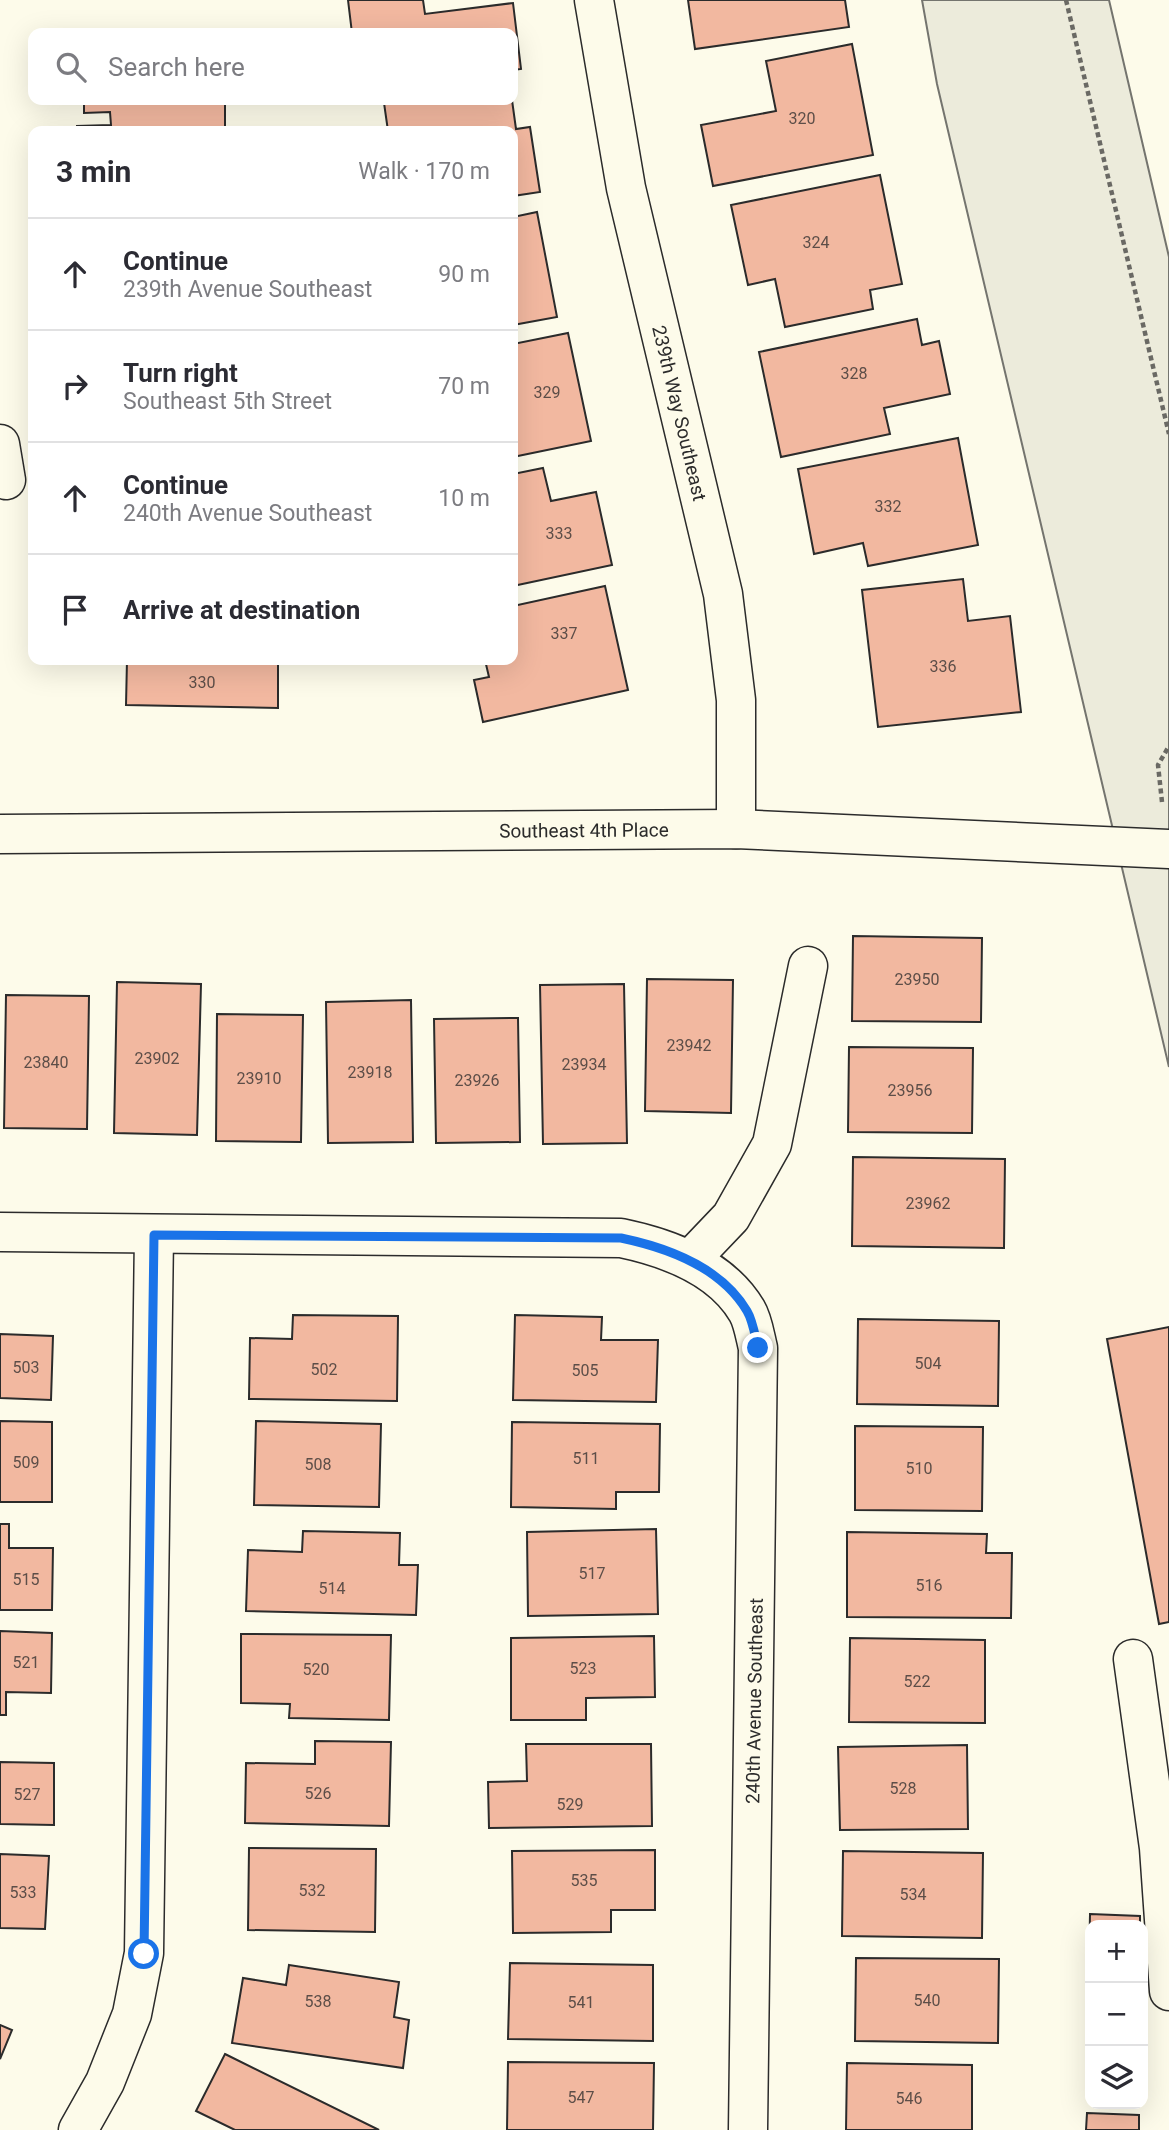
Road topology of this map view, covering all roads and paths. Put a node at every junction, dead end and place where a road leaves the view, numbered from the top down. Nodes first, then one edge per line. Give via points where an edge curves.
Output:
1 (594, 0) edge
2 (1066, 0) edge
3 (1169, 434) edge
4 (736, 829) junction
5 (0, 834) edge
6 (1169, 849) edge
7 (808, 966) dead end
8 (0, 1232) edge
9 (154, 1235) junction
10 (690, 1260) junction
11 (1133, 1658) dead end
12 (1169, 1991) edge
13 (78, 2130) edge
14 (748, 2130) edge

1 - 4 street, 239th Way Southeast via 626,188 723,594 737,700
2 - 3 path
4 - 5 street, Southeast 4th Place
4 - 6 street, Southeast 4th Place
7 - 10 street via 772,1144 732,1217
8 - 9 street, 240th Avenue Southeast
9 - 10 street, 240th Avenue Southeast via 621,1238 656,1245
9 - 13 street via 144,1954 132,2014 105,2082
10 - 14 street, 240th Avenue Southeast via 723,1282 748,1312 758,1348
11 - 12 street via 1159,1848

